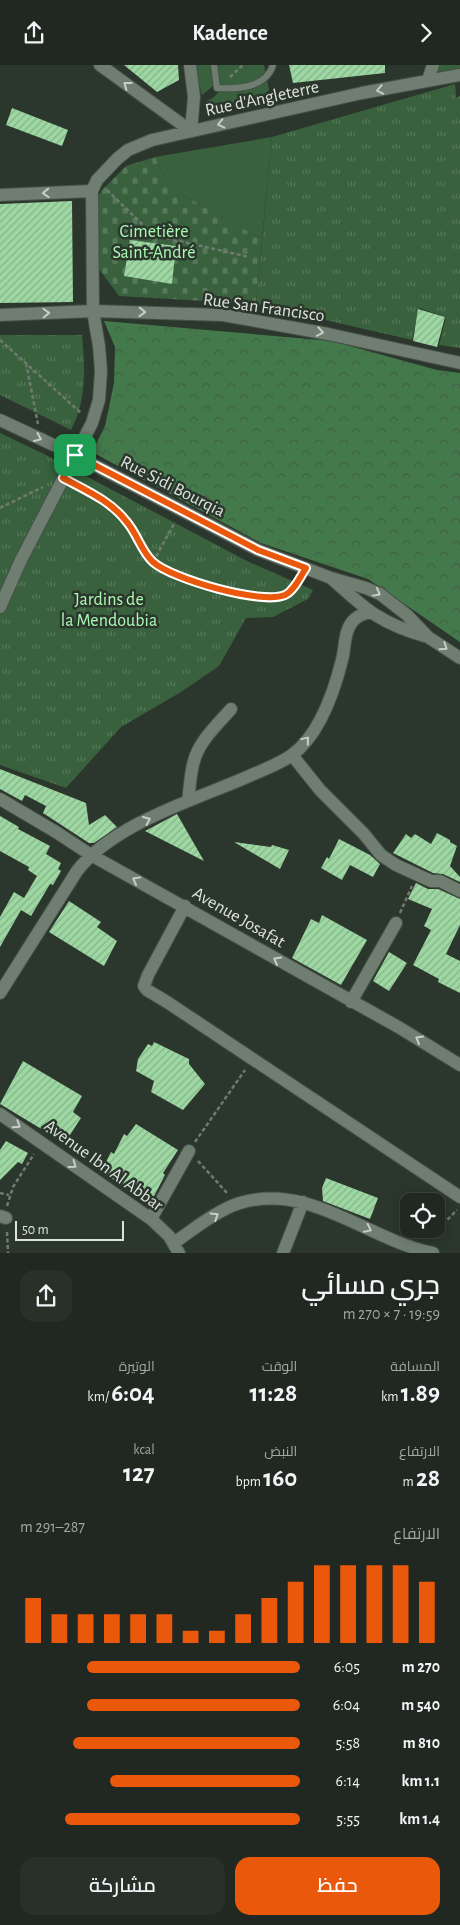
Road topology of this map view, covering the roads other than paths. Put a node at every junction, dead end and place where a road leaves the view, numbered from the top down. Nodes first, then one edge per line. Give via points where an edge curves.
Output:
1 (100, 65) edge
2 (190, 65) edge
3 (214, 65) edge
4 (273, 65) edge
5 (433, 65) edge
6 (460, 75) edge
7 (428, 80) junction
8 (191, 131) junction
9 (94, 186) junction
10 (0, 195) edge
11 (93, 311) junction
12 (0, 315) edge
13 (460, 363) edge
14 (0, 420) edge
15 (75, 455) junction
16 (331, 578) junction
17 (0, 607) edge
18 (369, 612) junction
19 (428, 637) junction
20 (460, 658) edge
21 (231, 709) dead end
22 (292, 755) junction
23 (0, 799) edge
24 (188, 801) junction
25 (91, 855) junction
26 (460, 891) edge
27 (185, 906) junction
28 (396, 923) road end
29 (0, 993) edge
30 (351, 1002) junction
31 (460, 1065) edge
32 (0, 1114) edge
33 (189, 1151) road end
34 (460, 1197) edge
35 (303, 1203) junction
36 (151, 1219) junction
37 (177, 1248) edge
38 (283, 1253) edge
39 (433, 1253) edge

8 -> 1 street
2 - 8 street via 194,97
3 - 4 lane via 217,88 234,89 259,82
5 - 7 street
6 - 7 street, Rue d'Angleterre
7 -> 8 street, Rue d'Angleterre
8 - 9 street, Rue d'Angleterre via 133,147 117,159
9 -> 10 street
9 - 11 street
12 -> 11 street, Rue San Francisco
11 -> 13 street, Rue San Francisco via 223,315
11 - 15 street via 102,371 99,399 92,423
14 -> 15 street, Rue Sidi Bourqia
15 - 16 street, Rue Sidi Bourqia via 258,550
15 - 17 street
16 - 18 street, Rue Sidi Bourqia
16 -> 19 street, Rue Sidi Bourqia via 380,594
18 - 19 street, Rue Sidi Bourqia via 399,628
22 -> 18 street via 327,709 349,627 358,616
19 -> 20 street, Rue Sidi Bourqia
21 - 24 street via 197,753
22 - 24 street
22 - 26 street via 381,855 417,875
23 - 25 street, Avenue Josafat
25 -> 24 street via 132,827
27 -> 25 street, Avenue Josafat
25 - 29 street via 77,871
30 -> 27 street, Avenue Josafat
27 - 34 street via 150,970 144,988
28 - 30 street
31 -> 30 street, Avenue Josafat via 408,1032
32 -> 36 street, Avenue Ibn Al Abbar
33 - 36 street
37 -> 35 street via 197,1226 240,1203 267,1199
35 - 38 street
35 -> 39 street
36 - 37 street, Avenue Ibn Al Abbar

